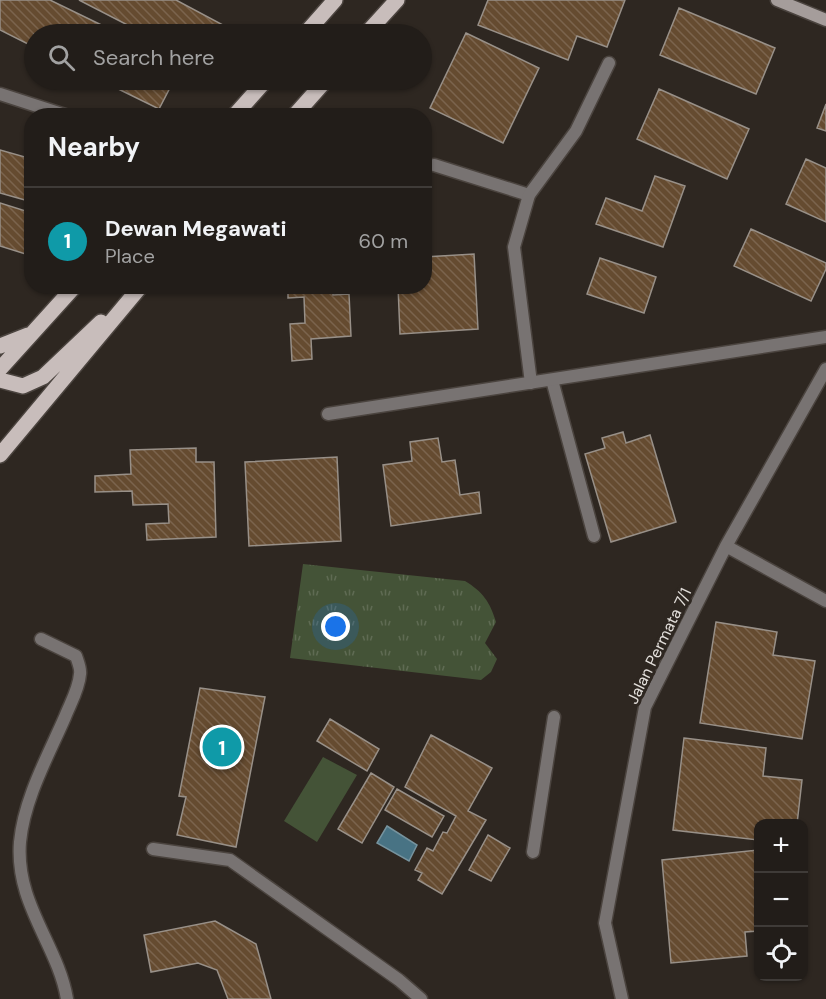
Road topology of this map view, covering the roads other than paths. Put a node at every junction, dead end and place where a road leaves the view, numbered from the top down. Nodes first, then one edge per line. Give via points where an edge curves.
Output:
1 (335, 0) edge
2 (397, 0) edge
3 (777, 0) edge
4 (826, 20) edge
5 (314, 24) edge
6 (375, 24) edge
7 (609, 63) dead end
8 (257, 90) edge
9 (317, 90) edge
10 (0, 94) edge
11 (43, 108) edge
12 (241, 108) edge
13 (301, 108) edge
14 (434, 165) dead end
15 (529, 195) junction
16 (68, 294) edge
17 (132, 294) edge
18 (134, 294) edge
19 (30, 334) junction
20 (826, 337) edge
21 (0, 346) edge
22 (0, 369) edge
23 (826, 369) edge
24 (0, 380) edge
25 (552, 380) junction
26 (531, 383) junction
27 (328, 414) dead end
28 (0, 455) edge
29 (594, 536) dead end
30 (726, 546) junction
31 (826, 601) edge
32 (41, 639) dead end
33 (554, 717) dead end
34 (153, 849) dead end
35 (533, 852) dead end
36 (67, 999) edge
37 (421, 999) edge
38 (622, 999) edge

1 - 5 main road
2 - 6 main road
3 - 4 main road
7 - 15 street via 576,131
8 - 12 main road
9 - 13 main road
10 - 11 street
14 - 15 street
15 - 26 street via 514,247
16 - 19 main road
17 - 24 main road via 43,377 23,387
18 - 28 main road
19 - 21 main road
19 - 22 main road
20 - 25 street
23 - 30 street, Jalan Permata 7/1
25 - 26 street
25 - 29 street
26 - 27 street
30 - 31 street
30 - 38 street, Jalan Permata 7/1 via 645,707 605,922
32 - 36 street via 76,656 80,673 31,799 20,843 23,882 34,918 64,982
33 - 35 street
34 - 37 street via 230,860

